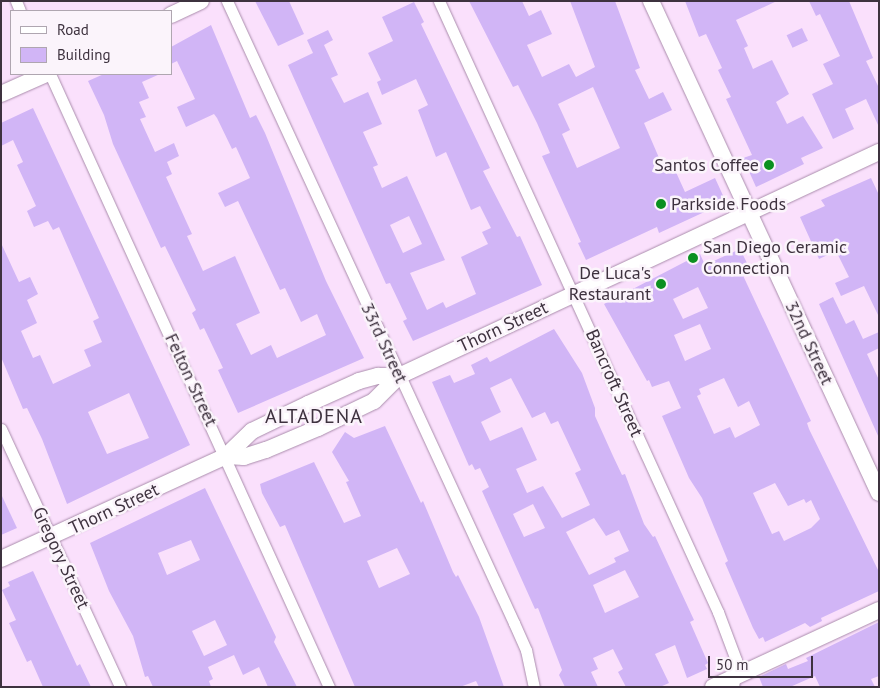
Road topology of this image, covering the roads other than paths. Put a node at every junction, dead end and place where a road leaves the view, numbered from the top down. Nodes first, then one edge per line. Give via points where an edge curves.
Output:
1 (201, 1) edge
2 (227, 1) edge
3 (439, 1) edge
4 (651, 1) edge
5 (172, 15) edge
6 (44, 75) edge
7 (50, 75) edge
8 (1, 94) edge
9 (879, 152) edge
10 (749, 213) junction
11 (574, 294) junction
12 (399, 376) junction
13 (1, 429) edge
14 (226, 456) junction
15 (879, 493) edge
16 (51, 538) junction
17 (1, 559) edge
18 (879, 610) edge
19 (734, 682) edge
20 (120, 687) edge
21 (329, 687) edge
22 (534, 687) edge
23 (713, 687) edge

1 - 5 street
2 - 12 street, 33rd Street
3 - 11 street, Bancroft Street
4 - 10 street, 32nd Street
6 - 8 street
7 - 14 street, Felton Street
9 - 10 street, Thorn Street
10 - 11 street, Thorn Street
10 - 15 street, 32nd Street
11 - 12 street, Thorn Street
11 - 19 street, Bancroft Street via 718,612 736,660
12 - 14 street, Thorn Street via 378,376 359,381 308,404 252,431
12 - 14 street, Thorn Street via 374,401 318,428 244,457
12 - 22 street, 33rd Street via 526,650
13 - 16 street, Gregory Street
14 - 16 street, Thorn Street
14 - 21 street, Felton Street
16 - 17 street, Thorn Street
16 - 20 street, Gregory Street
18 - 19 street
19 - 23 street

